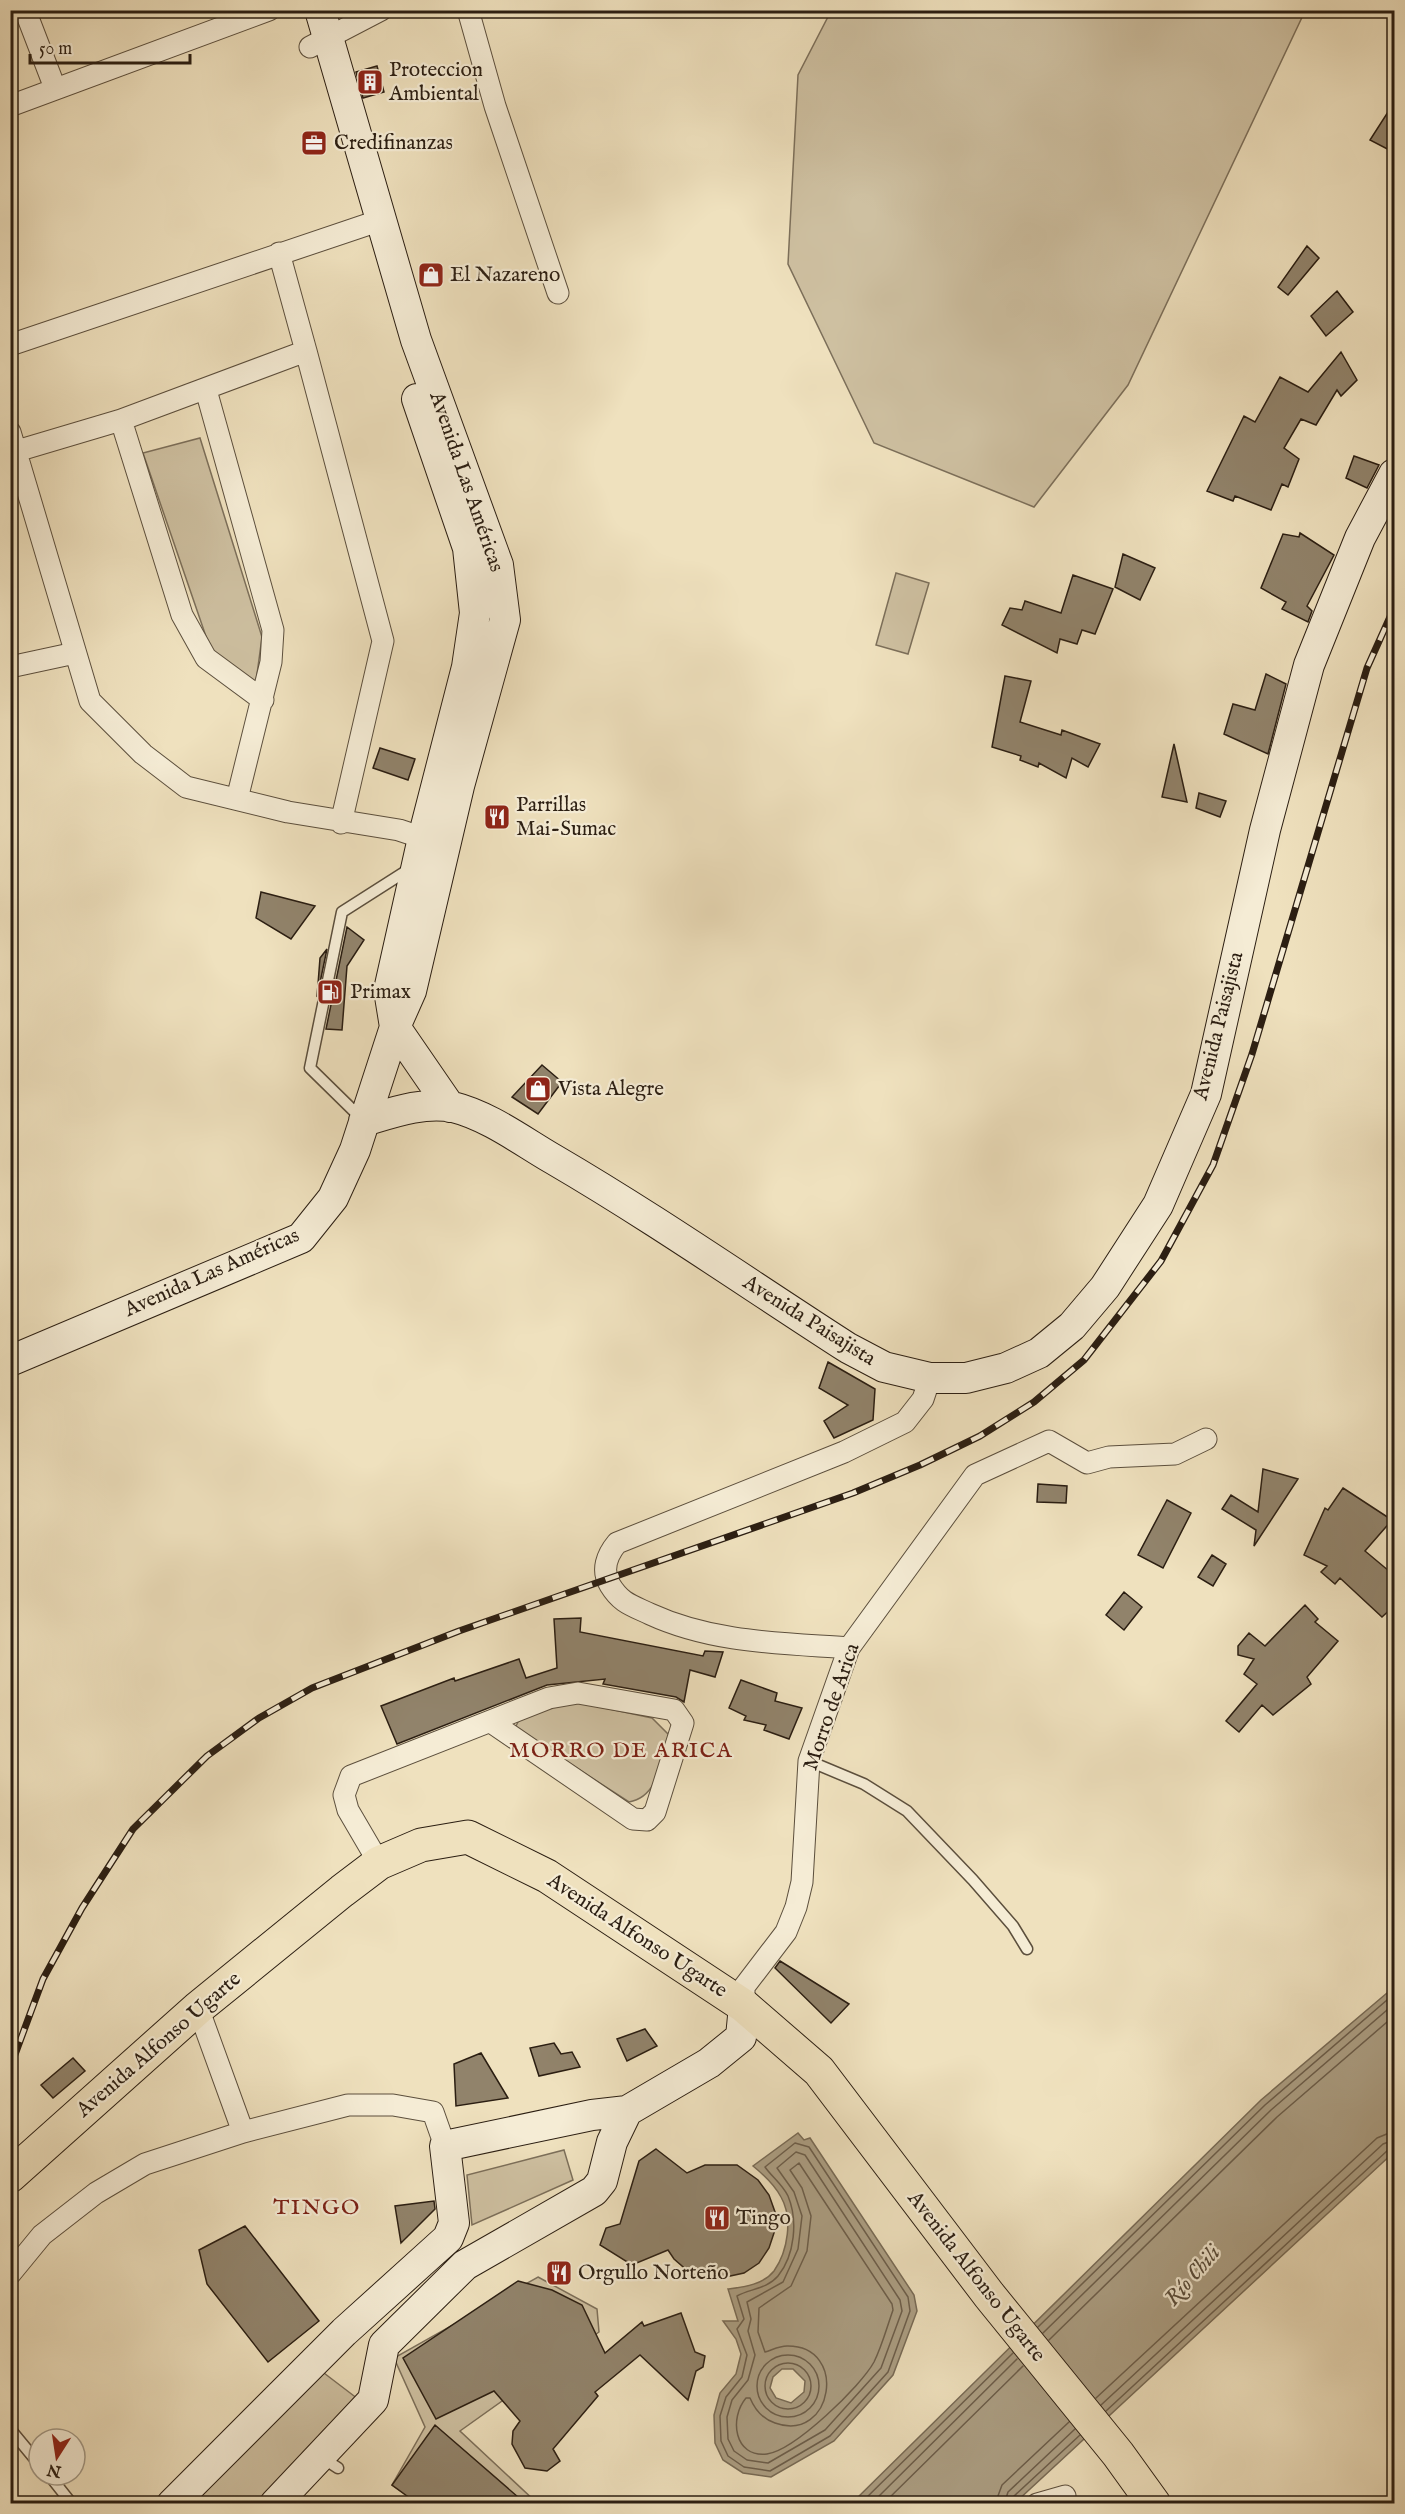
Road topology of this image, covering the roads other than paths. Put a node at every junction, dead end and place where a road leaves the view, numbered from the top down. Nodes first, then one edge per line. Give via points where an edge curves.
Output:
1 (26, 10) edge
2 (268, 10) edge
3 (299, 10) edge
4 (381, 10) edge
5 (468, 10) edge
6 (320, 32) edge
7 (55, 88) junction
8 (10, 106) edge
9 (373, 222) junction
10 (279, 253) junction
11 (558, 293) dead end
12 (10, 345) edge
13 (306, 351) junction
14 (206, 390) junction
15 (121, 420) junction
16 (12, 445) edge
17 (1395, 474) edge
18 (75, 653) junction
19 (10, 667) edge
20 (263, 700) junction
21 (237, 799) junction
22 (341, 823) junction
23 (421, 850) junction
24 (395, 1027) junction
25 (450, 1107) junction
26 (364, 1121) junction
27 (10, 1361) edge
28 (930, 1377) junction
29 (1206, 1439) dead end
30 (849, 1648) junction
31 (491, 1722) junction
32 (809, 1761) junction
33 (379, 1863) junction
34 (1027, 1949) dead end
35 (744, 2006) junction
36 (198, 2008) junction
37 (627, 2111) junction
38 (243, 2132) junction
39 (445, 2146) junction
40 (10, 2176) edge
41 (448, 2238) junction
42 (465, 2265) junction
43 (10, 2274) edge
44 (344, 2332) junction
45 (381, 2359) junction
46 (10, 2429) edge
47 (27, 2450) edge
48 (59, 2487) edge
49 (1065, 2496) dead end
50 (72, 2504) edge
51 (172, 2504) edge
52 (275, 2504) edge
53 (1037, 2504) edge
54 (1154, 2504) edge

1 - 7 street
2 - 7 street
3 - 6 main road, Avenida Las Américas
4 - 6 street
5 - 11 street via 495,106
6 - 9 main road, Avenida Las Américas
7 - 8 street
9 - 10 street
9 - 23 main road, Avenida Las Américas via 398,344 468,548 475,613 467,667
9 - 24 main road, Avenida Las Américas via 498,565 504,620 459,786 411,991
10 - 12 street
10 - 13 street
13 - 14 street
13 - 22 street via 383,641
14 - 15 street
14 - 20 street via 273,630
15 - 16 street
15 - 20 street via 182,615 206,658
16 - 18 street
17 - 28 main road, Avenida Paisajista via 1360,538 1309,665 1265,830 1206,1094 1158,1205 1106,1287 1072,1326 1039,1353 1006,1368 966,1378
18 - 19 street
18 - 21 street via 90,701 143,754 186,787
20 - 21 street
21 - 22 street
22 - 23 street via 399,830
23 - 24 main road, Avenida Las Américas via 389,990
23 - 26 lane via 342,912 310,1068
24 - 25 main road
24 - 26 main road, Avenida Las Américas
25 - 26 main road, Avenida Paisajista via 408,1108
25 - 28 main road, Avenida Paisajista via 487,1121 594,1183 848,1348 884,1367
26 - 27 main road, Avenida Las Américas via 333,1198 301,1238
28 - 30 street via 923,1399 905,1422 844,1452 617,1543 606,1561 607,1580 620,1600 666,1622 707,1635 753,1642
29 - 30 street, Morro de Arica via 1175,1454 1109,1457 1087,1463 1049,1441 975,1475
30 - 32 street, Morro de Arica
31 - 31 street via 633,1819 647,1820 655,1812 682,1723 674,1710 578,1693 549,1698
31 - 33 street via 351,1776 344,1795 348,1810
32 - 34 lane via 864,1784 907,1811 1013,1926
32 - 35 street, Morro de Arica via 802,1881 796,1906 786,1932 744,1988
33 - 35 main road, Avenida Alfonso Ugarte via 421,1845 468,1837 547,1876
33 - 36 main road, Avenida Alfonso Ugarte
35 - 37 main road via 741,2037 709,2064
35 - 54 main road, Avenida Alfonso Ugarte via 819,2072
36 - 38 street
36 - 40 main road, Avenida Alfonso Ugarte
37 - 39 main road
37 - 42 main road via 612,2142 602,2181 594,2191
38 - 39 street via 348,2105 393,2105 433,2112
38 - 43 street via 145,2164 96,2193 42,2235
39 - 41 main road via 454,2223
41 - 42 main road
41 - 44 main road
42 - 45 main road via 384,2345
44 - 45 main road
44 - 51 main road
45 - 52 main road via 373,2400 329,2463
46 - 47 lane
48 - 50 lane
49 - 53 street

